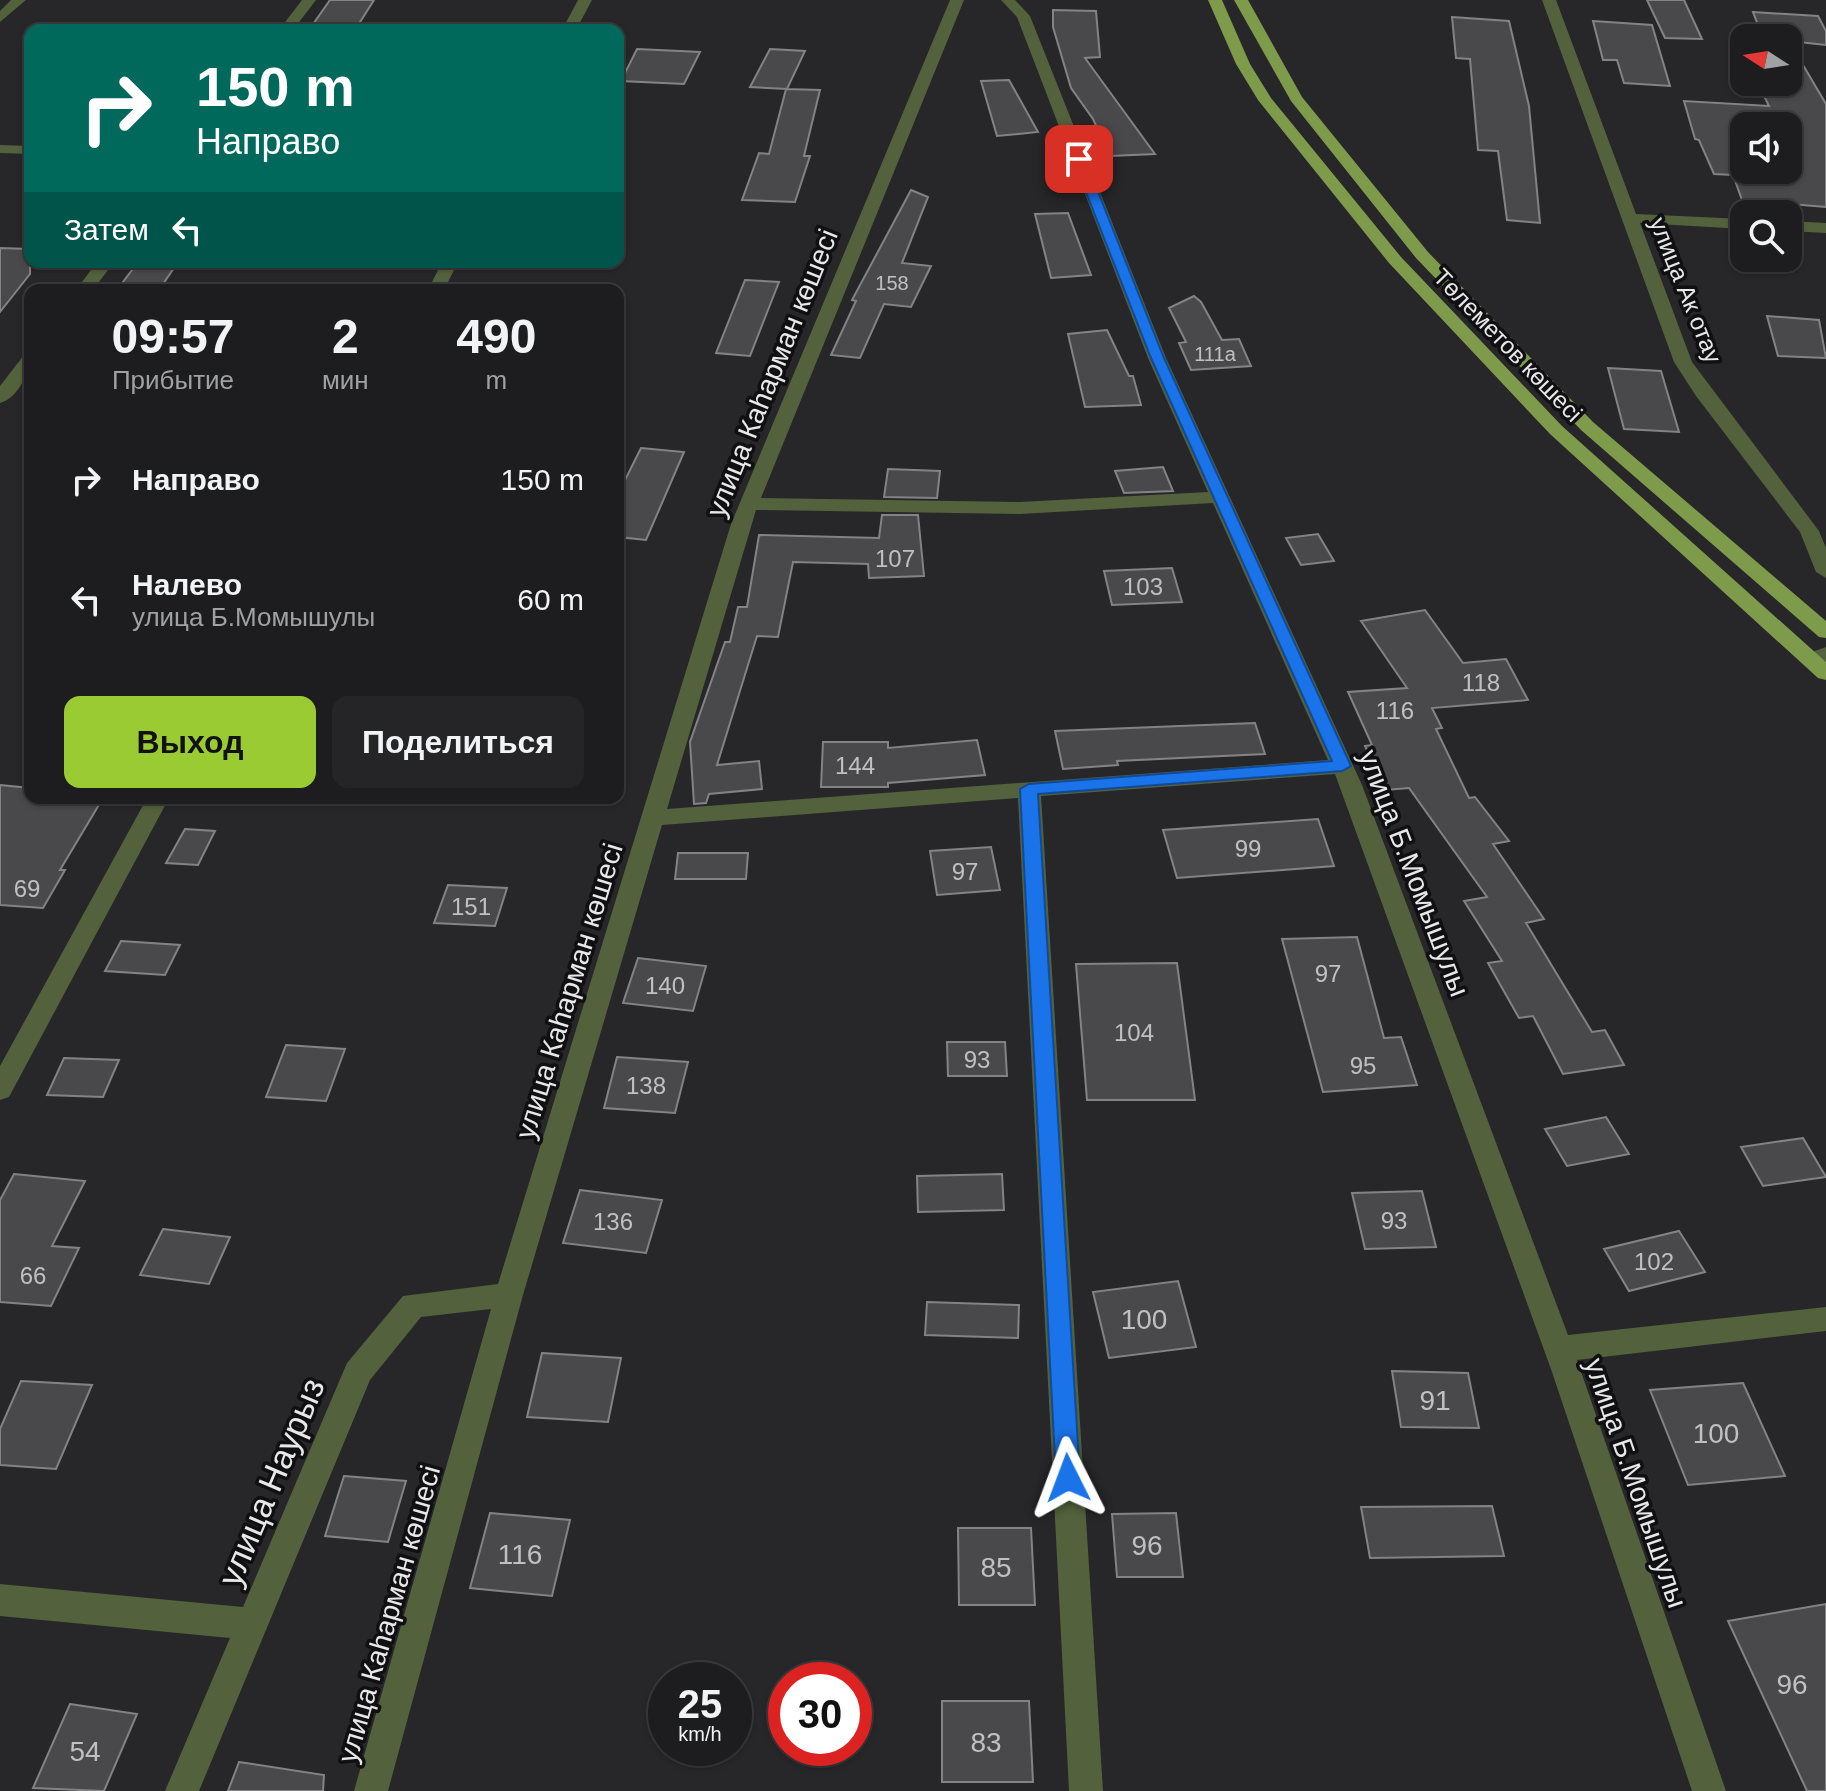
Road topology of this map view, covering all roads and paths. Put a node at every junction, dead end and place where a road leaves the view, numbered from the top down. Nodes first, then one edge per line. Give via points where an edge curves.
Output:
1 (19, 0) edge
2 (309, 0) edge
3 (585, 0) edge
4 (957, 0) edge
5 (1008, 0) edge
6 (1215, 0) edge
7 (1241, 0) edge
8 (1549, 0) edge
9 (0, 18) edge
10 (291, 24) edge
11 (572, 24) edge
12 (0, 149) edge
13 (24, 150) edge
14 (1629, 218) junction
15 (1730, 223) edge
16 (1802, 227) edge
17 (1826, 228) edge
18 (101, 268) edge
19 (89, 284) edge
20 (24, 367) edge
21 (0, 398) edge
22 (1220, 497) junction
23 (749, 504) junction
24 (1826, 572) edge
25 (1826, 632) edge
26 (1821, 662) edge
27 (1342, 766) junction
28 (1029, 789) junction
29 (155, 804) edge
30 (653, 818) junction
31 (0, 1090) edge
32 (509, 1295) junction
33 (1826, 1319) edge
34 (1559, 1349) junction
35 (0, 1600) edge
36 (252, 1624) junction
37 (182, 1791) edge
38 (371, 1791) edge
39 (1086, 1791) edge
40 (1709, 1791) edge

1 - 9 street
2 - 10 street
3 - 11 street
4 - 23 street, улица Каһарман көшесі
5 - 22 street, улица Б.Момышулы via 1023,16 1157,358
6 - 26 main road, Төлеметов көшесі via 1265,100 1395,260 1556,430
7 - 25 main road, Төлеметов көшесі via 1296,98 1422,255 1587,426
8 - 14 street, улица Ак отау
12 - 13 street
14 - 15 street
14 - 24 street, улица Ак отау via 1683,362 1809,531
16 - 17 street
18 - 19 street
20 - 21 street
22 - 23 street via 1020,508
22 - 27 street, улица Б.Момышулы
23 - 30 street, улица Каһарман көшесі
27 - 28 street
27 - 34 street, улица Б.Момышулы
28 - 30 street
28 - 39 street
29 - 31 street
30 - 32 street, улица Каһарман көшесі
32 - 36 street, улица Наурыз via 413,1305 358,1372
32 - 38 street, улица Каһарман көшесі
33 - 34 street
34 - 40 street, улица Б.Момышулы
35 - 36 street
36 - 37 street, улица Наурыз

